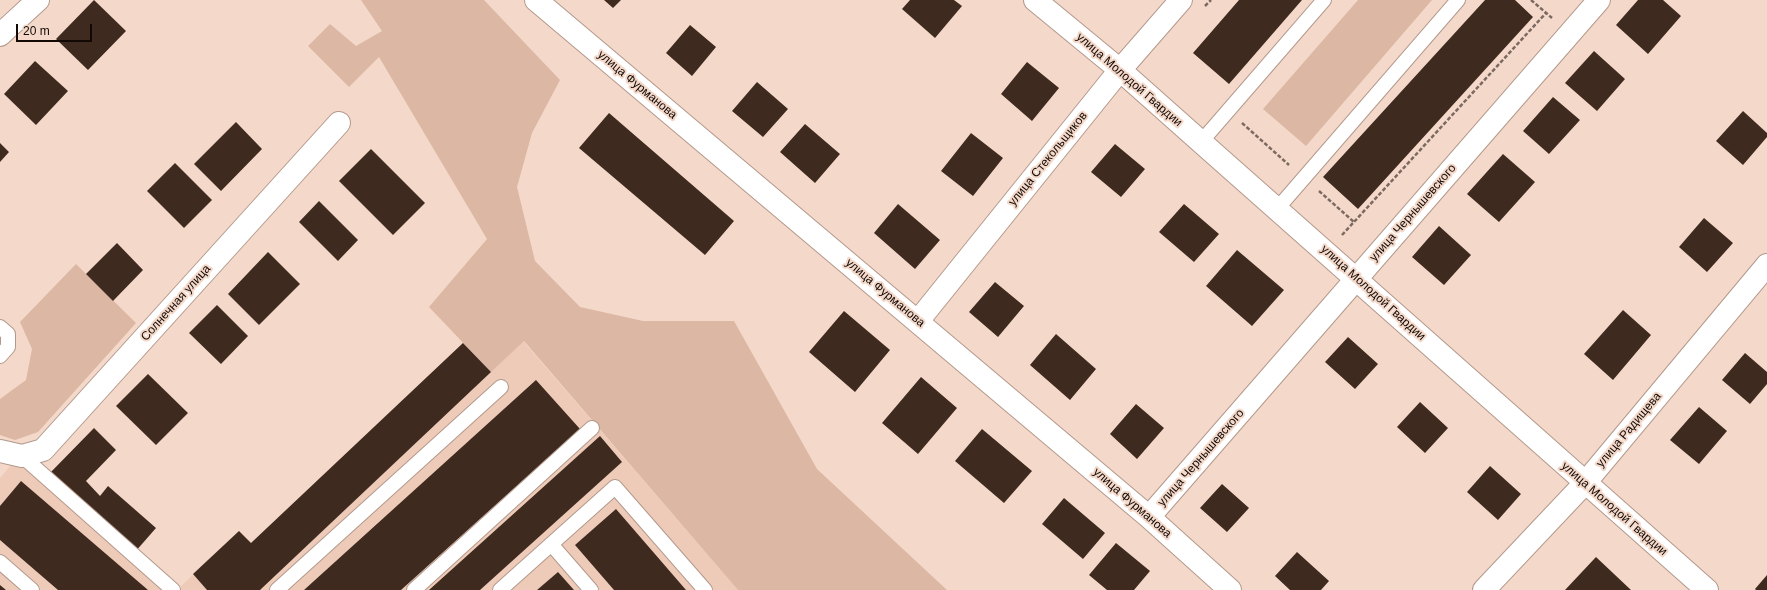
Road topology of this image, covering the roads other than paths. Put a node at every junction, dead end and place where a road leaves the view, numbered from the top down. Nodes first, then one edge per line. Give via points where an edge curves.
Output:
1 (38, 0) edge
2 (536, 0) edge
3 (1035, 0) edge
4 (1181, 0) edge
5 (1324, 0) edge
6 (1458, 0) edge
7 (1599, 0) edge
8 (0, 35) edge
9 (1120, 70) junction
10 (339, 123) dead end
11 (1201, 142) junction
12 (1277, 209) junction
13 (1767, 265) edge
14 (1356, 278) junction
15 (918, 321) junction
16 (0, 327) edge
17 (0, 356) edge
18 (501, 387) dead end
19 (592, 428) dead end
20 (0, 451) edge
21 (22, 456) junction
22 (1585, 483) junction
23 (1149, 517) junction
24 (551, 544) junction
25 (0, 562) edge
26 (32, 590) edge
27 (173, 590) edge
28 (277, 590) edge
29 (414, 590) edge
30 (500, 590) edge
31 (591, 590) edge
32 (705, 590) edge
33 (1230, 590) edge
34 (1484, 590) edge
35 (1707, 590) edge

1 - 8 street
2 - 15 street, улица Фурманова
3 - 9 street, улица Молодой Гвардии
4 - 9 street, улица Стекольщиков
5 - 11 lane
6 - 12 lane
7 - 14 street, улица Чернышевского
9 - 11 street, улица Молодой Гвардии
9 - 15 street, улица Стекольщиков
10 - 21 street, Солнечная улица via 44,450
11 - 12 street, улица Молодой Гвардии
12 - 14 street, улица Молодой Гвардии
13 - 22 street, улица Радищева
14 - 22 street, улица Молодой Гвардии
14 - 23 street, улица Чернышевского
15 - 23 street, улица Фурманова
16 - 17 lane via 8,334 8,348
18 - 28 lane
19 - 29 lane
20 - 21 street, Солнечная улица
21 - 27 lane
22 - 34 street, улица Радищева
22 - 35 street, улица Молодой Гвардии
23 - 33 street, улица Фурманова
24 - 30 lane
24 - 31 lane
24 - 32 lane via 614,487
25 - 26 lane

